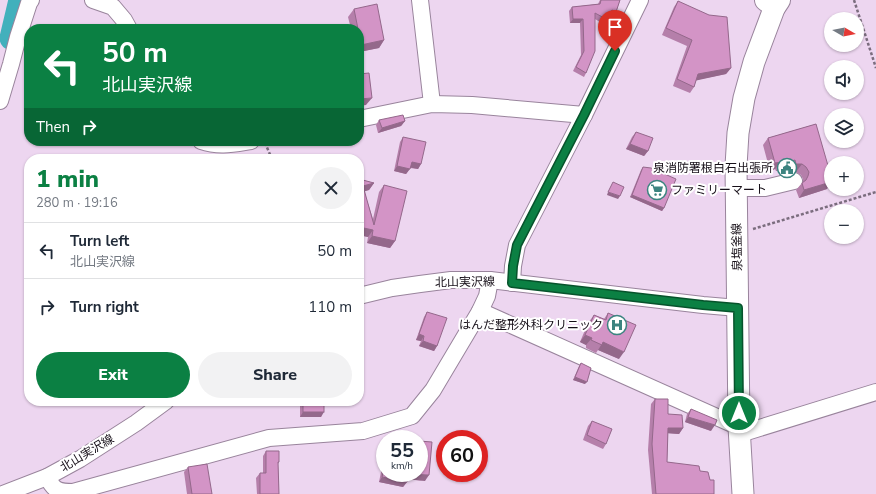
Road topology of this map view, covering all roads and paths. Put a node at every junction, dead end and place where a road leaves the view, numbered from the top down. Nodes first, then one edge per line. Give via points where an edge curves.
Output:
1 (31, 0) edge
2 (93, 0) edge
3 (420, 0) edge
4 (640, 0) edge
5 (854, 0) edge
6 (773, 2) edge
7 (126, 24) edge
8 (876, 68) edge
9 (0, 101) edge
10 (432, 104) junction
11 (584, 115) junction
12 (364, 118) edge
13 (794, 181) dead end
14 (737, 188) junction
15 (876, 192) edge
16 (737, 234) junction
17 (490, 280) junction
18 (512, 283) junction
19 (364, 295) edge
20 (738, 308) junction
21 (480, 311) junction
22 (876, 392) edge
23 (159, 406) edge
24 (739, 430) junction
25 (47, 477) junction
26 (3, 494) edge
27 (743, 494) edge

1 - 9 street
2 - 7 street via 113,7
3 - 10 street
4 - 11 street
5 - 8 path
6 - 14 main road, 泉塩釜線 via 744,98 738,133
10 - 11 street
10 - 12 street
11 - 18 street via 517,245
13 - 14 street via 765,188
14 - 16 main road, 泉塩釜線
15 - 16 path
16 - 20 main road, 泉塩釜線
17 - 18 street, 北山実沢線
17 - 19 street, 北山実沢線 via 451,280
17 - 21 street
18 - 20 street, 北山実沢線
20 - 24 main road, 泉塩釜線
21 - 24 street
21 - 25 street via 433,390 412,416 363,431 268,438 73,492 53,488
22 - 24 street
23 - 25 street, 北山実沢線 via 80,459
24 - 27 main road, 泉塩釜線
25 - 26 street, 北山実沢線

